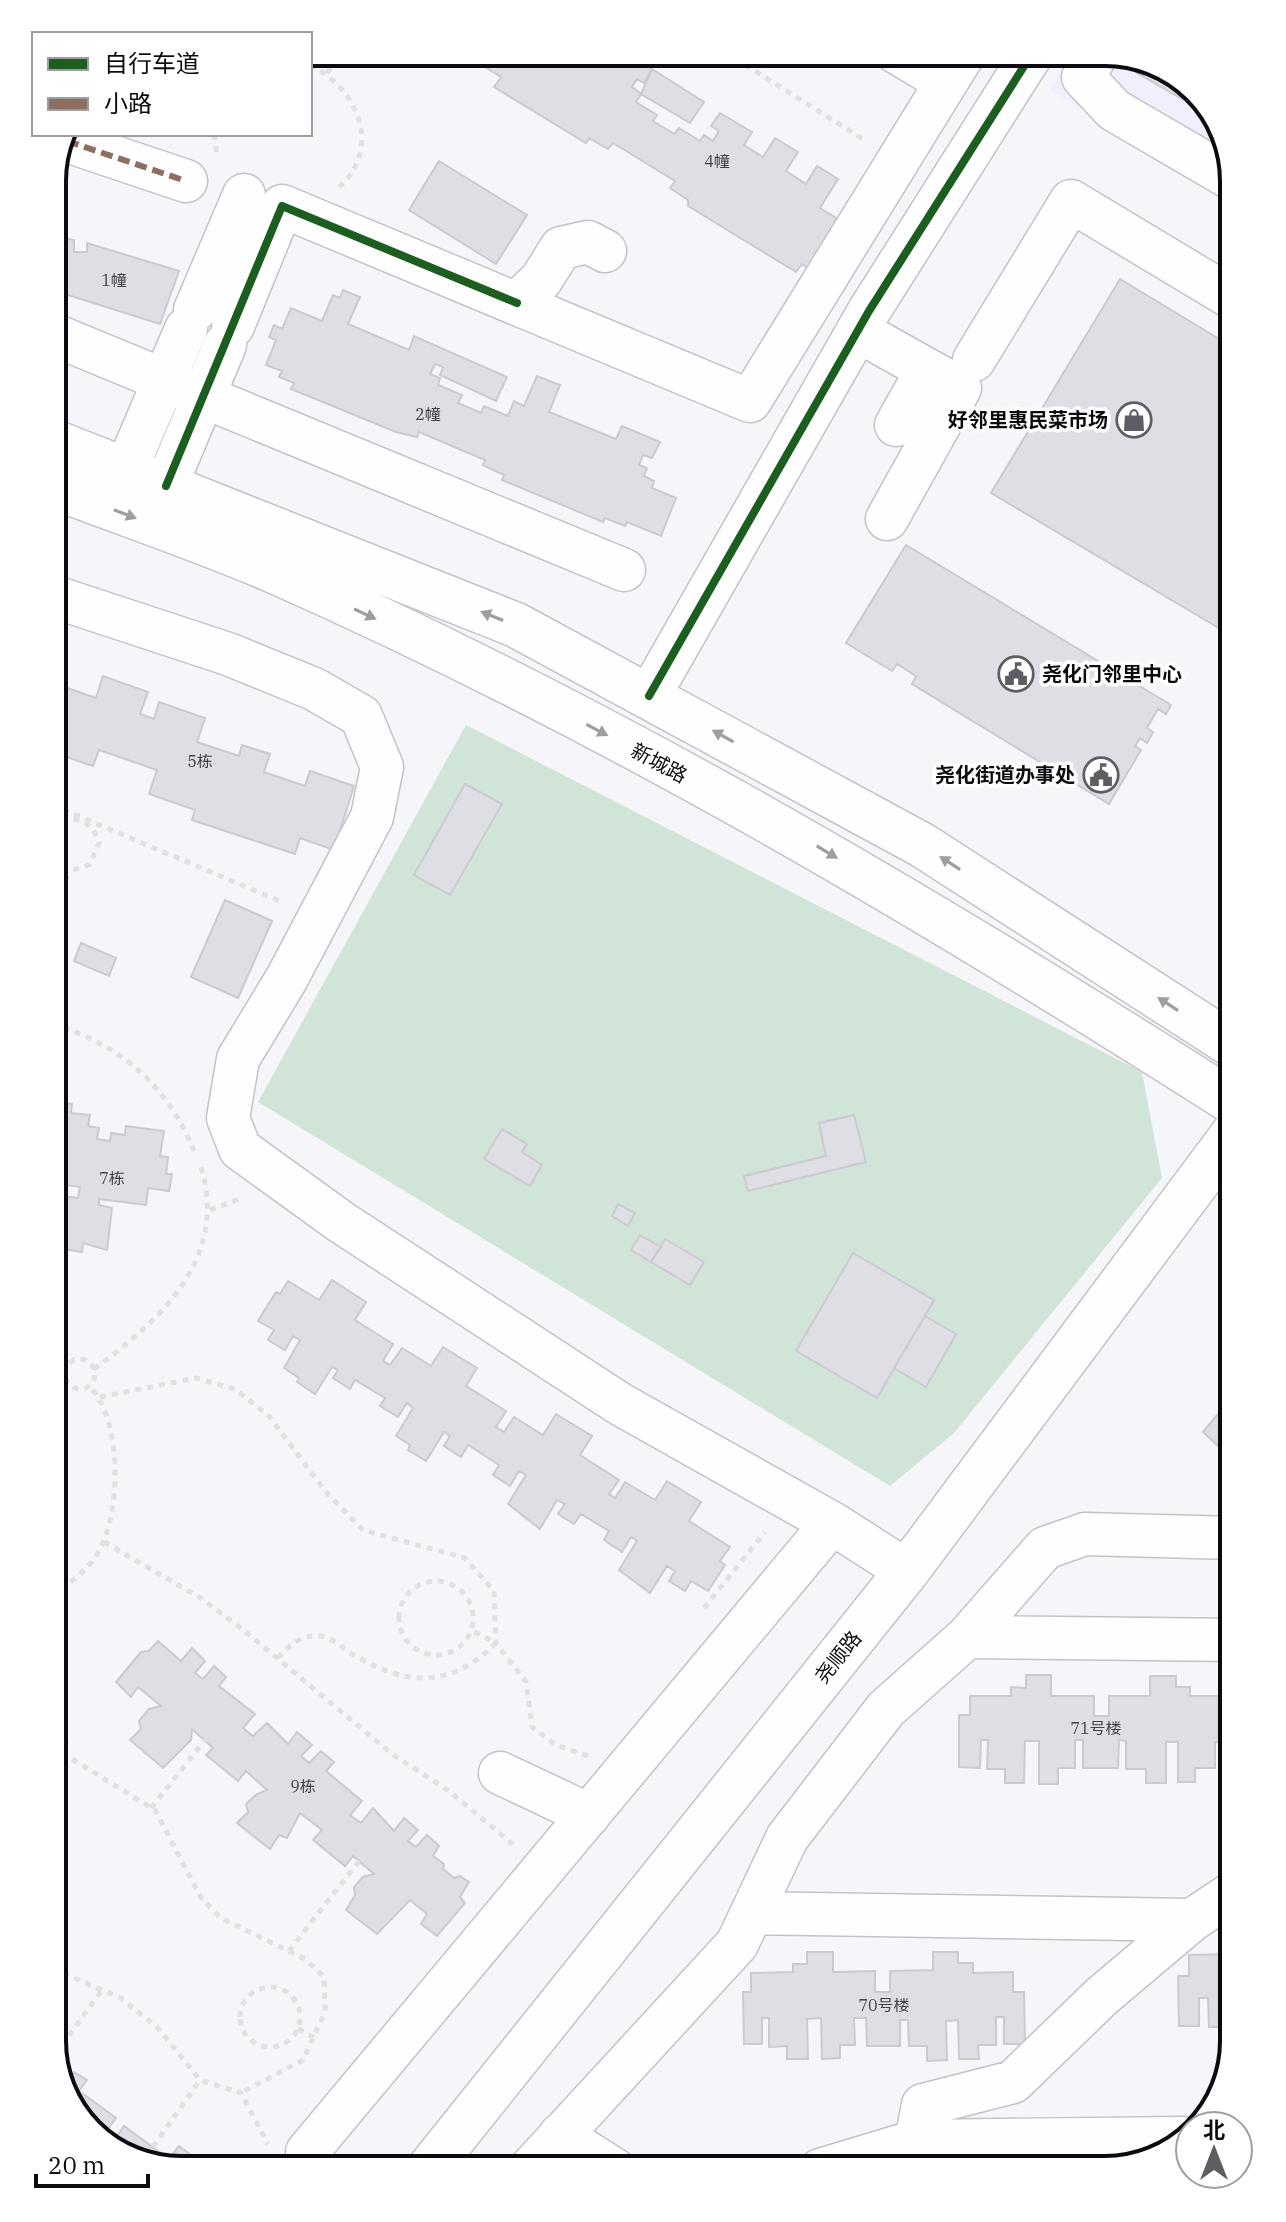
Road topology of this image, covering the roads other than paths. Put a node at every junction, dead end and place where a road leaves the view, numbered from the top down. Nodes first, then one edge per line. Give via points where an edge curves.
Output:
1 (1024, 66) edge
2 (1090, 66) edge
3 (956, 67) edge
4 (73, 143) edge
5 (1219, 171) edge
6 (186, 181) dead end
7 (263, 201) junction
8 (605, 251) dead end
9 (1220, 291) edge
10 (517, 303) junction
11 (858, 331) junction
12 (66, 340) edge
13 (974, 360) dead end
14 (927, 370) junction
15 (164, 380) junction
16 (203, 396) junction
17 (896, 425) dead end
18 (66, 446) edge
19 (126, 470) junction
20 (166, 486) junction
21 (66, 491) edge
22 (887, 519) dead end
23 (624, 570) dead end
24 (66, 601) edge
25 (649, 696) junction
26 (1220, 1037) edge
27 (1220, 1094) edge
28 (1220, 1152) edge
29 (832, 1523) junction
30 (1220, 1538) edge
31 (907, 1571) junction
32 (967, 1637) junction
33 (1220, 1640) edge
34 (500, 1773) dead end
35 (589, 1815) junction
36 (1220, 1901) edge
37 (752, 1913) junction
38 (1192, 1920) junction
39 (560, 2135) junction
40 (916, 2141) junction
41 (1154, 2145) edge
42 (307, 2152) road end
43 (439, 2156) edge
44 (541, 2156) edge
45 (593, 2156) edge
46 (866, 2156) edge
47 (897, 2156) edge

1 - 11 street
2 - 5 street via 1083,77 1114,110
3 - 10 street via 750,401
4 - 6 street
7 - 10 street
7 - 15 street via 191,320
7 - 16 street via 229,335
8 - 10 street via 588,242 561,248 541,280
9 - 13 street via 1071,201
11 - 14 street
11 - 25 street
12 - 15 street
14 - 17 street
14 - 22 street via 960,388
15 - 16 street
15 - 19 street
16 - 20 street
16 - 23 street
18 - 19 main road
19 - 20 main road
25 -> 20 main road via 516,625
21 -> 27 main road, 新城路 via 270,570 467,662 814,844
24 - 29 street via 228,654 314,689 361,716 382,767 372,817 238,1059 228,1118 240,1149 341,1222 620,1404
26 -> 25 main road via 922,845
28 - 31 main road, 尧顺路
29 - 31 street
29 - 35 street
30 - 32 street via 1085,1534 1045,1548
31 - 43 main road, 尧顺路
32 - 33 street
32 - 37 street via 886,1709 787,1838
34 - 35 street
35 - 42 street
36 - 38 street
37 - 38 street
37 - 39 street via 737,1944
38 - 40 street via 1102,1996 1013,2082 923,2105
39 - 44 street
39 - 45 street
40 - 41 street
40 - 46 street
40 - 47 street

